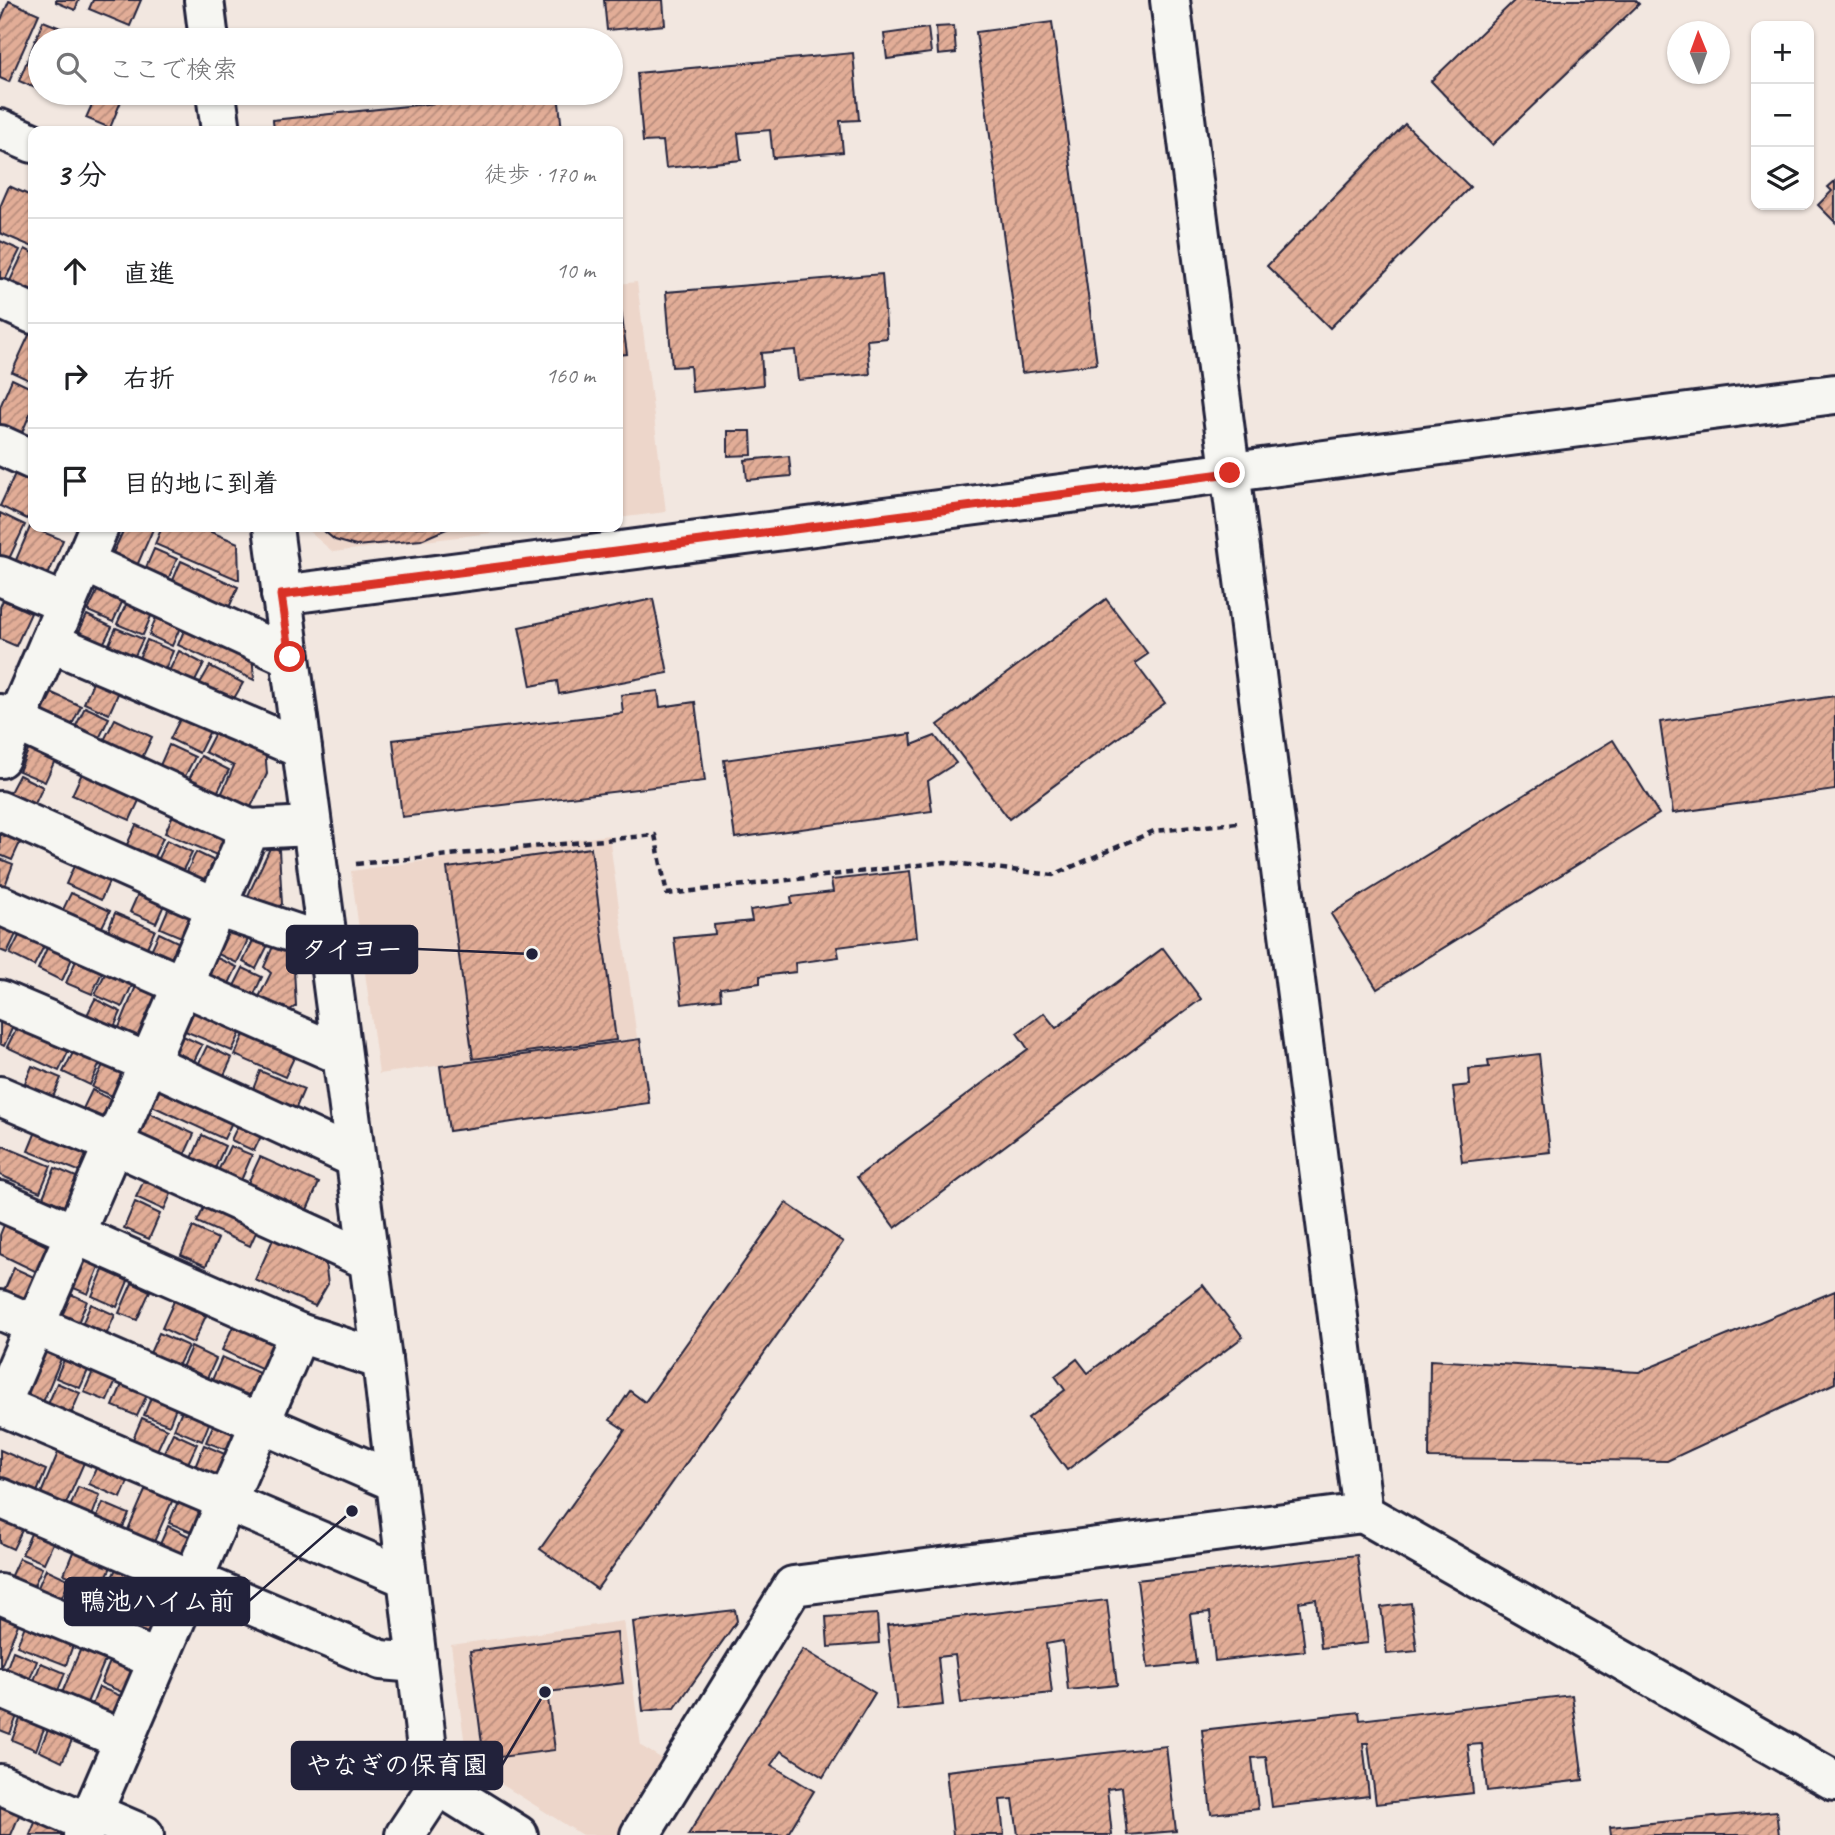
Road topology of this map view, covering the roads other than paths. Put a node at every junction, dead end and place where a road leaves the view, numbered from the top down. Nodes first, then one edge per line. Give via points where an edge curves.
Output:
1 (204, 0) edge
2 (1170, 0) edge
3 (208, 28) edge
4 (218, 105) edge
5 (220, 126) edge
6 (0, 129) edge
7 (28, 142) edge
8 (0, 299) edge
9 (28, 312) edge
10 (1835, 394) edge
11 (0, 445) edge
12 (28, 458) edge
13 (1230, 473) junction
14 (97, 532) edge
15 (274, 532) edge
16 (84, 562) junction
17 (0, 576) edge
18 (281, 595) junction
19 (66, 604) junction
20 (50, 642) junction
21 (290, 657) junction
22 (8, 717) edge
23 (302, 749) junction
24 (0, 758) edge
25 (0, 811) edge
26 (312, 825) junction
27 (250, 829) junction
28 (0, 905) edge
29 (216, 907) junction
30 (327, 944) junction
31 (183, 988) junction
32 (0, 1000) edge
33 (341, 1055) junction
34 (149, 1063) junction
35 (0, 1096) edge
36 (113, 1144) junction
37 (355, 1158) junction
38 (0, 1201) edge
39 (74, 1233) junction
40 (368, 1260) junction
41 (0, 1310) edge
42 (35, 1326) junction
43 (299, 1333) junction
44 (382, 1360) junction
45 (0, 1405) edge
46 (260, 1422) junction
47 (396, 1482) junction
48 (0, 1498) edge
49 (226, 1500) junction
50 (1363, 1513) junction
51 (407, 1578) junction
52 (193, 1580) junction
53 (0, 1594) edge
54 (158, 1660) junction
55 (417, 1663) junction
56 (0, 1688) edge
57 (124, 1740) junction
58 (1835, 1781) edge
59 (0, 1784) edge
60 (438, 1785) junction
61 (88, 1824) edge
62 (144, 1835) edge
63 (405, 1835) edge
64 (518, 1835) edge
65 (640, 1835) edge

1 - 3 street
2 - 13 street
4 - 5 street
6 - 7 street
8 - 9 street
10 - 13 street
11 - 12 street
13 - 18 street
13 - 50 street
14 - 16 street
15 - 18 street
16 - 19 street
16 - 21 street
17 - 19 street
18 - 21 street
19 - 20 street
20 - 22 street
20 - 23 street
21 - 23 street
22 - 24 street
22 - 27 street
23 - 26 street
25 - 29 street
26 - 27 street
26 - 30 street
27 - 29 street
28 - 31 street
29 - 30 street
29 - 31 street
30 - 33 street
31 - 33 street
31 - 34 street
32 - 34 street
33 - 37 street
34 - 36 street
34 - 37 street
35 - 36 street
36 - 39 street
36 - 40 street
37 - 40 street
38 - 39 street
39 - 42 street
39 - 43 street
40 - 44 street
41 - 42 street
42 - 45 street
42 - 46 street
43 - 44 street
43 - 46 street
44 - 47 street
45 - 49 street
46 - 47 street
46 - 49 street
47 - 51 street
48 - 52 street
49 - 51 street
49 - 52 street
50 - 58 street
50 - 65 street via 793,1586
51 - 55 street
52 - 54 street
52 - 55 street via 381,1660
53 - 54 street
54 - 57 street
55 - 60 street via 427,1749
56 - 57 street
57 - 61 street
59 - 61 street
60 - 63 street
60 - 64 street
61 - 62 street

